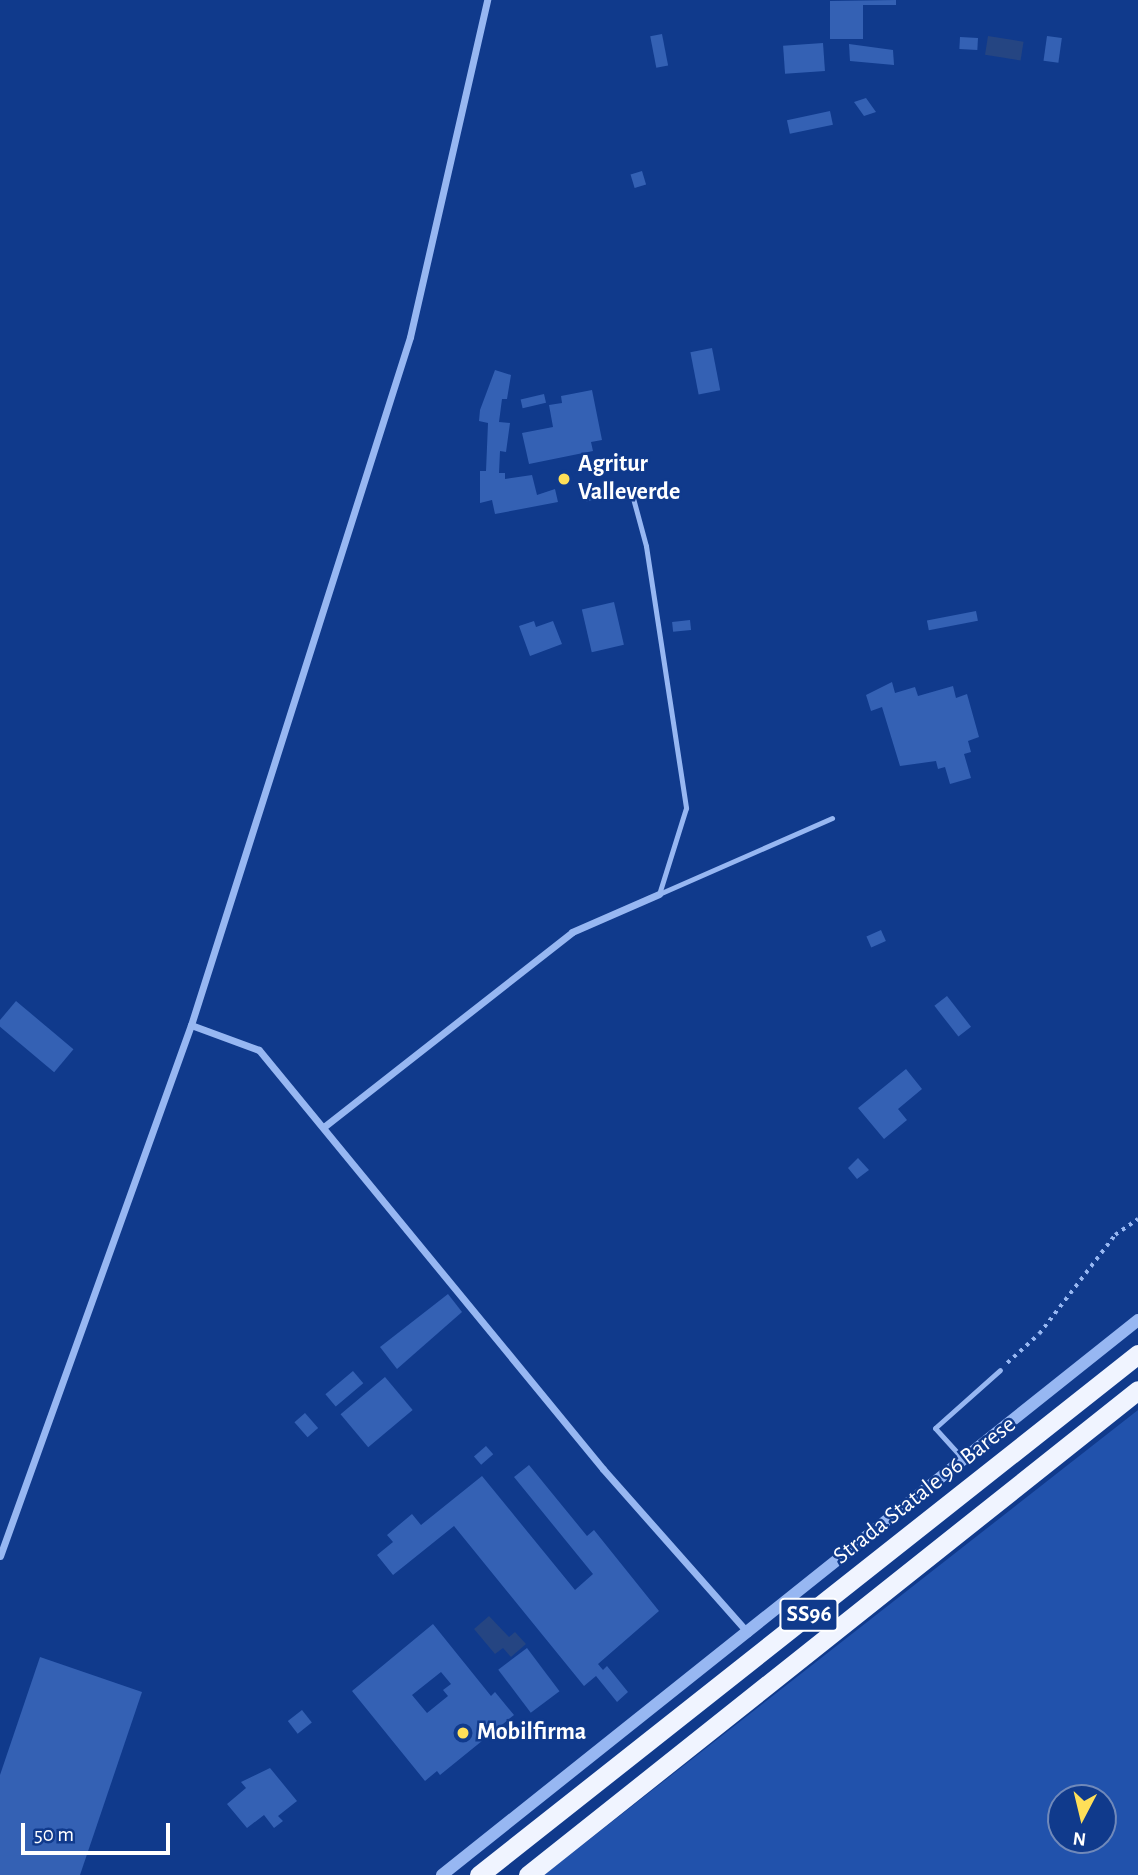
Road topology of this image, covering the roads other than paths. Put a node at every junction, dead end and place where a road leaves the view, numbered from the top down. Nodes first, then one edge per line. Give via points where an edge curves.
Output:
1 (486, 0) edge
2 (630, 487) dead end
3 (832, 818) dead end
4 (659, 894) junction
5 (191, 1025) junction
6 (325, 1126) junction
7 (1138, 1320) edge
8 (1138, 1354) edge
9 (1000, 1370) road end
10 (1138, 1390) edge
11 (964, 1460) junction
12 (0, 1556) edge
13 (748, 1633) junction
14 (442, 1875) edge
15 (479, 1875) edge
16 (528, 1875) edge

1 - 5 street via 410,337
2 - 4 lane via 646,546 686,808
3 - 4 lane
4 - 6 street via 572,932
5 - 6 street via 259,1050
5 - 12 street
6 - 13 street via 603,1469
7 - 11 street
8 - 15 highway, Strada Statale 96 Barese / SS96
9 - 11 lane via 935,1428
10 - 16 highway, SS96
11 - 13 street
13 - 14 street

